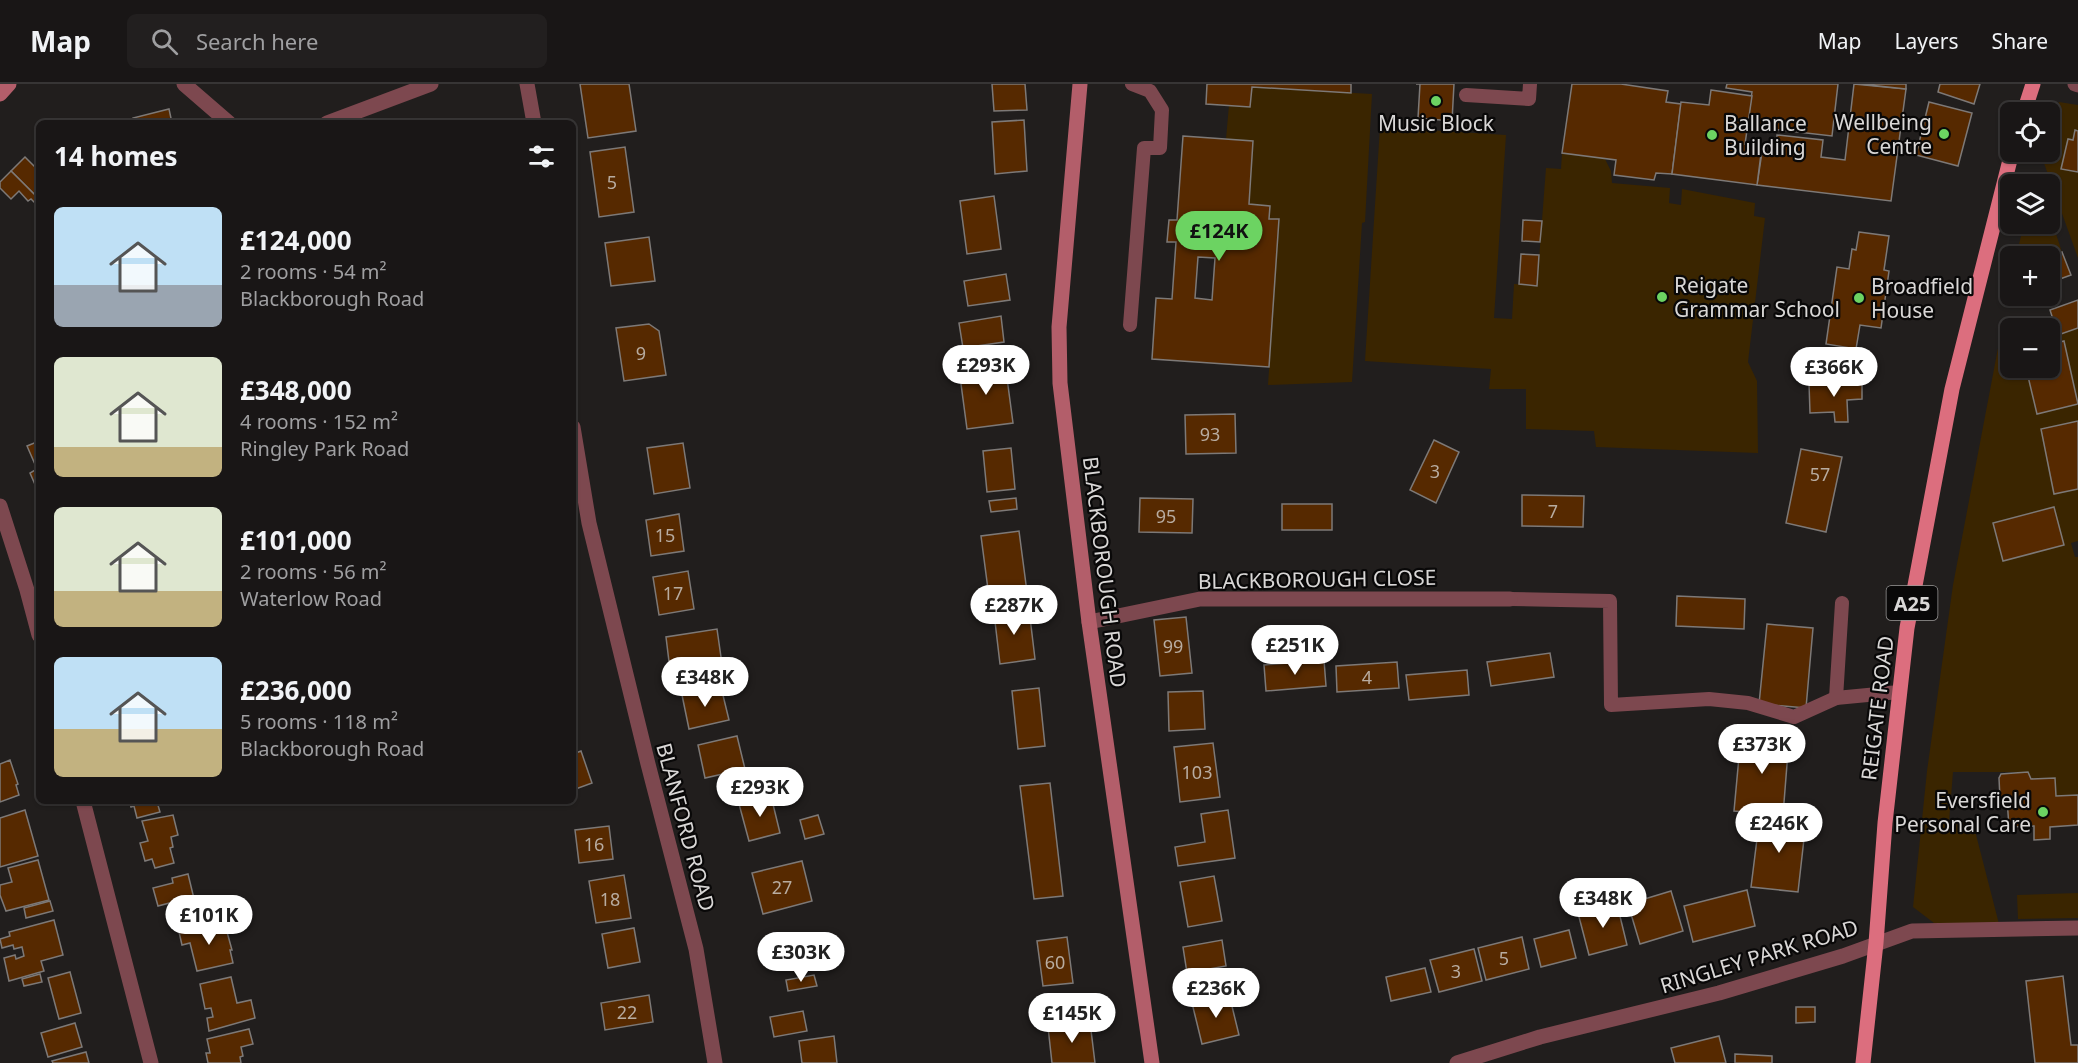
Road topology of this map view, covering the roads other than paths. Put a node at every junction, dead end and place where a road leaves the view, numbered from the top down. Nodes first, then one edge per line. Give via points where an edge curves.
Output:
1 (9, 84) edge
2 (184, 84) edge
3 (431, 84) edge
4 (527, 84) edge
5 (1080, 84) edge
6 (1132, 84) edge
7 (1530, 84) edge
8 (2032, 84) edge
9 (0, 94) edge
10 (1466, 95) dead end
11 (2027, 102) edge
12 (226, 120) edge
13 (335, 120) edge
14 (533, 120) edge
15 (2009, 162) edge
16 (1130, 325) dead end
17 (576, 444) edge
18 (0, 506) edge
19 (1510, 599) joint
20 (1842, 603) dead end
21 (1089, 622) junction
22 (36, 624) edge
23 (1899, 692) junction
24 (1836, 698) junction
25 (84, 804) edge
26 (2078, 928) edge
27 (1876, 943) junction
28 (151, 1063) edge
29 (715, 1063) edge
30 (1152, 1063) edge
31 (1457, 1063) edge
32 (1863, 1063) edge

1 - 9 main road
2 - 12 street
3 - 13 street
4 - 14 street
5 - 21 main road, BLACKBOROUGH ROAD via 1059,327 1060,383
6 - 16 lane via 1150,91 1162,110 1160,148 1144,148
7 - 10 lane via 1529,99
8 - 11 main road
15 - 23 main road, REIGATE ROAD / A25 via 1952,389 1907,628
17 - 29 street, BLANFORD ROAD via 589,523 696,949
18 - 22 street
19 - 21 street, BLACKBOROUGH CLOSE via 1200,598
19 - 24 lane via 1610,601 1611,705 1708,699 1748,703 1794,717
20 - 24 lane
21 - 30 main road, BLACKBOROUGH ROAD
23 - 24 lane
23 - 27 main road, REIGATE ROAD / A25
25 - 28 street
26 - 27 street, RINGLEY PARK ROAD via 1912,931
27 - 31 street, RINGLEY PARK ROAD via 1719,993 1540,1037
27 - 32 main road, REIGATE ROAD / A25

